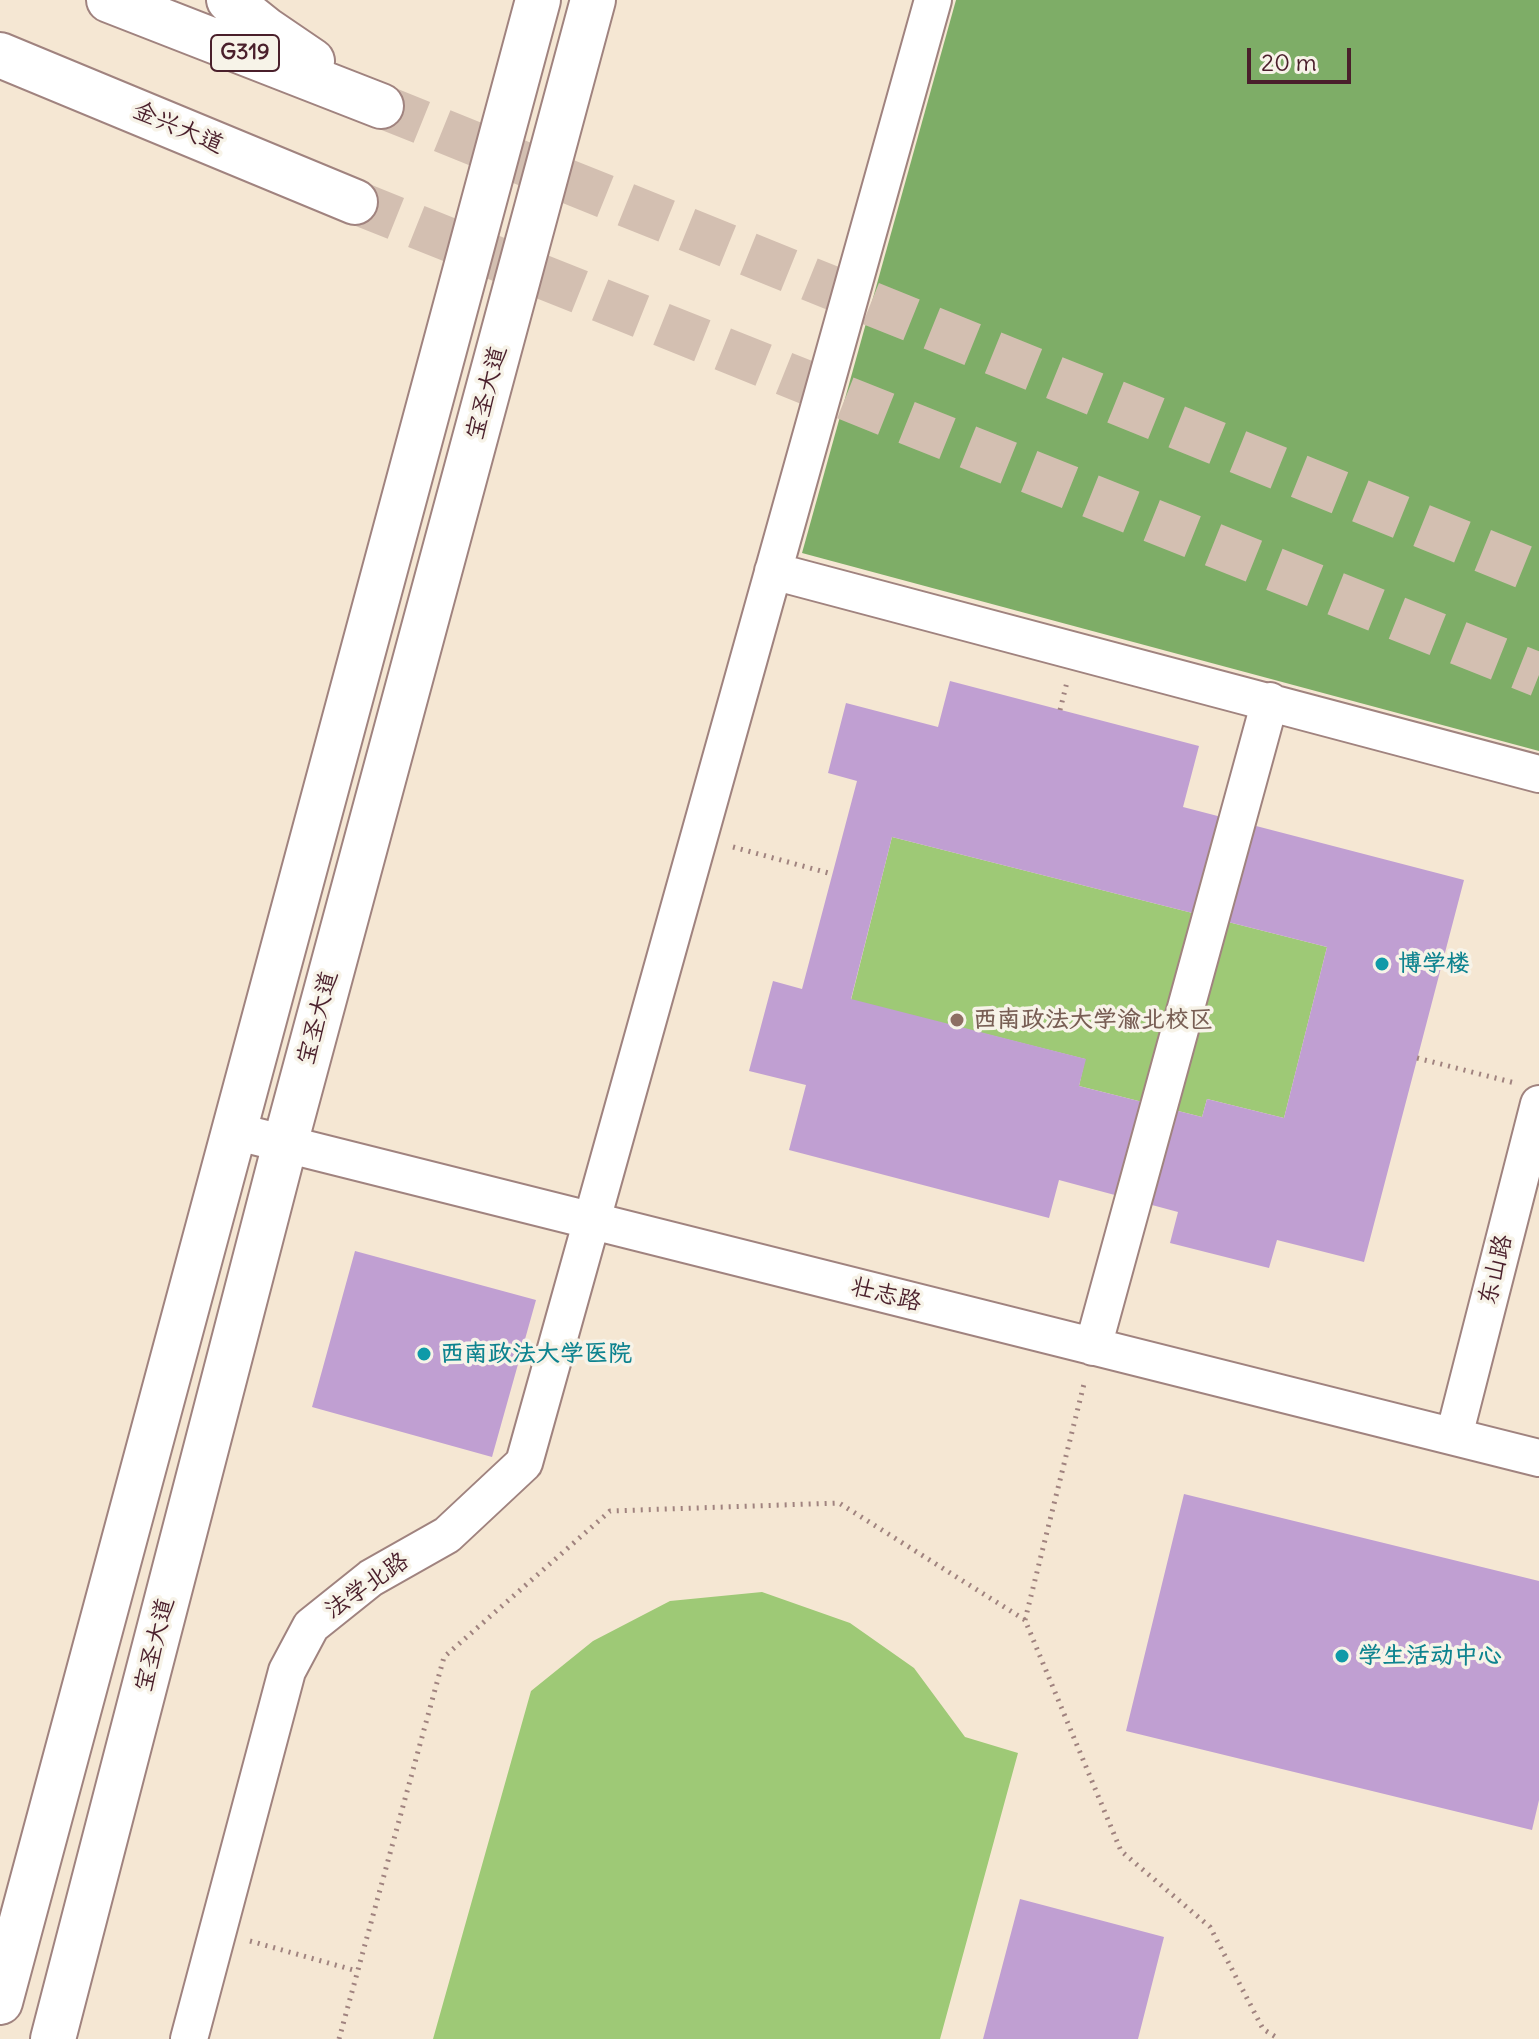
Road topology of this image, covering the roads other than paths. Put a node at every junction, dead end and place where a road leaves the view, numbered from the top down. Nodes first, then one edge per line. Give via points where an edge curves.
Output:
1 (109, 0) edge
2 (229, 0) edge
3 (538, 0) edge
4 (593, 0) edge
5 (933, 0) edge
6 (0, 55) edge
7 (0, 69) edge
8 (145, 114) junction
9 (355, 202) tunnel mouth
10 (773, 571) junction
11 (1270, 701) junction
12 (1539, 774) edge
13 (1531, 1094) edge
14 (234, 1131) junction
15 (285, 1144) junction
16 (591, 1221) junction
17 (1093, 1347) junction
18 (1454, 1436) junction
19 (1539, 1458) edge
20 (3, 1981) edge
21 (53, 2039) edge
22 (189, 2039) edge

1 - 2 main road, G319 via 381,106
3 - 14 main road
4 - 15 main road, 宝圣大道
5 - 10 street, 法学北路
6 - 8 main road, 金兴大道
7 - 8 main road
8 - 9 main road, 金兴大道
10 - 11 street
10 - 16 street, 法学北路
11 - 12 street
11 - 17 street
13 - 18 street, 东山路
14 - 15 street, 壮志路
14 - 20 main road
15 - 16 street, 壮志路
15 - 21 main road, 宝圣大道
16 - 17 street, 壮志路
16 - 22 street, 法学北路 via 524,1463 447,1535 371,1578 311,1626 287,1671
17 - 18 street, 壮志路
18 - 19 street, 壮志路

